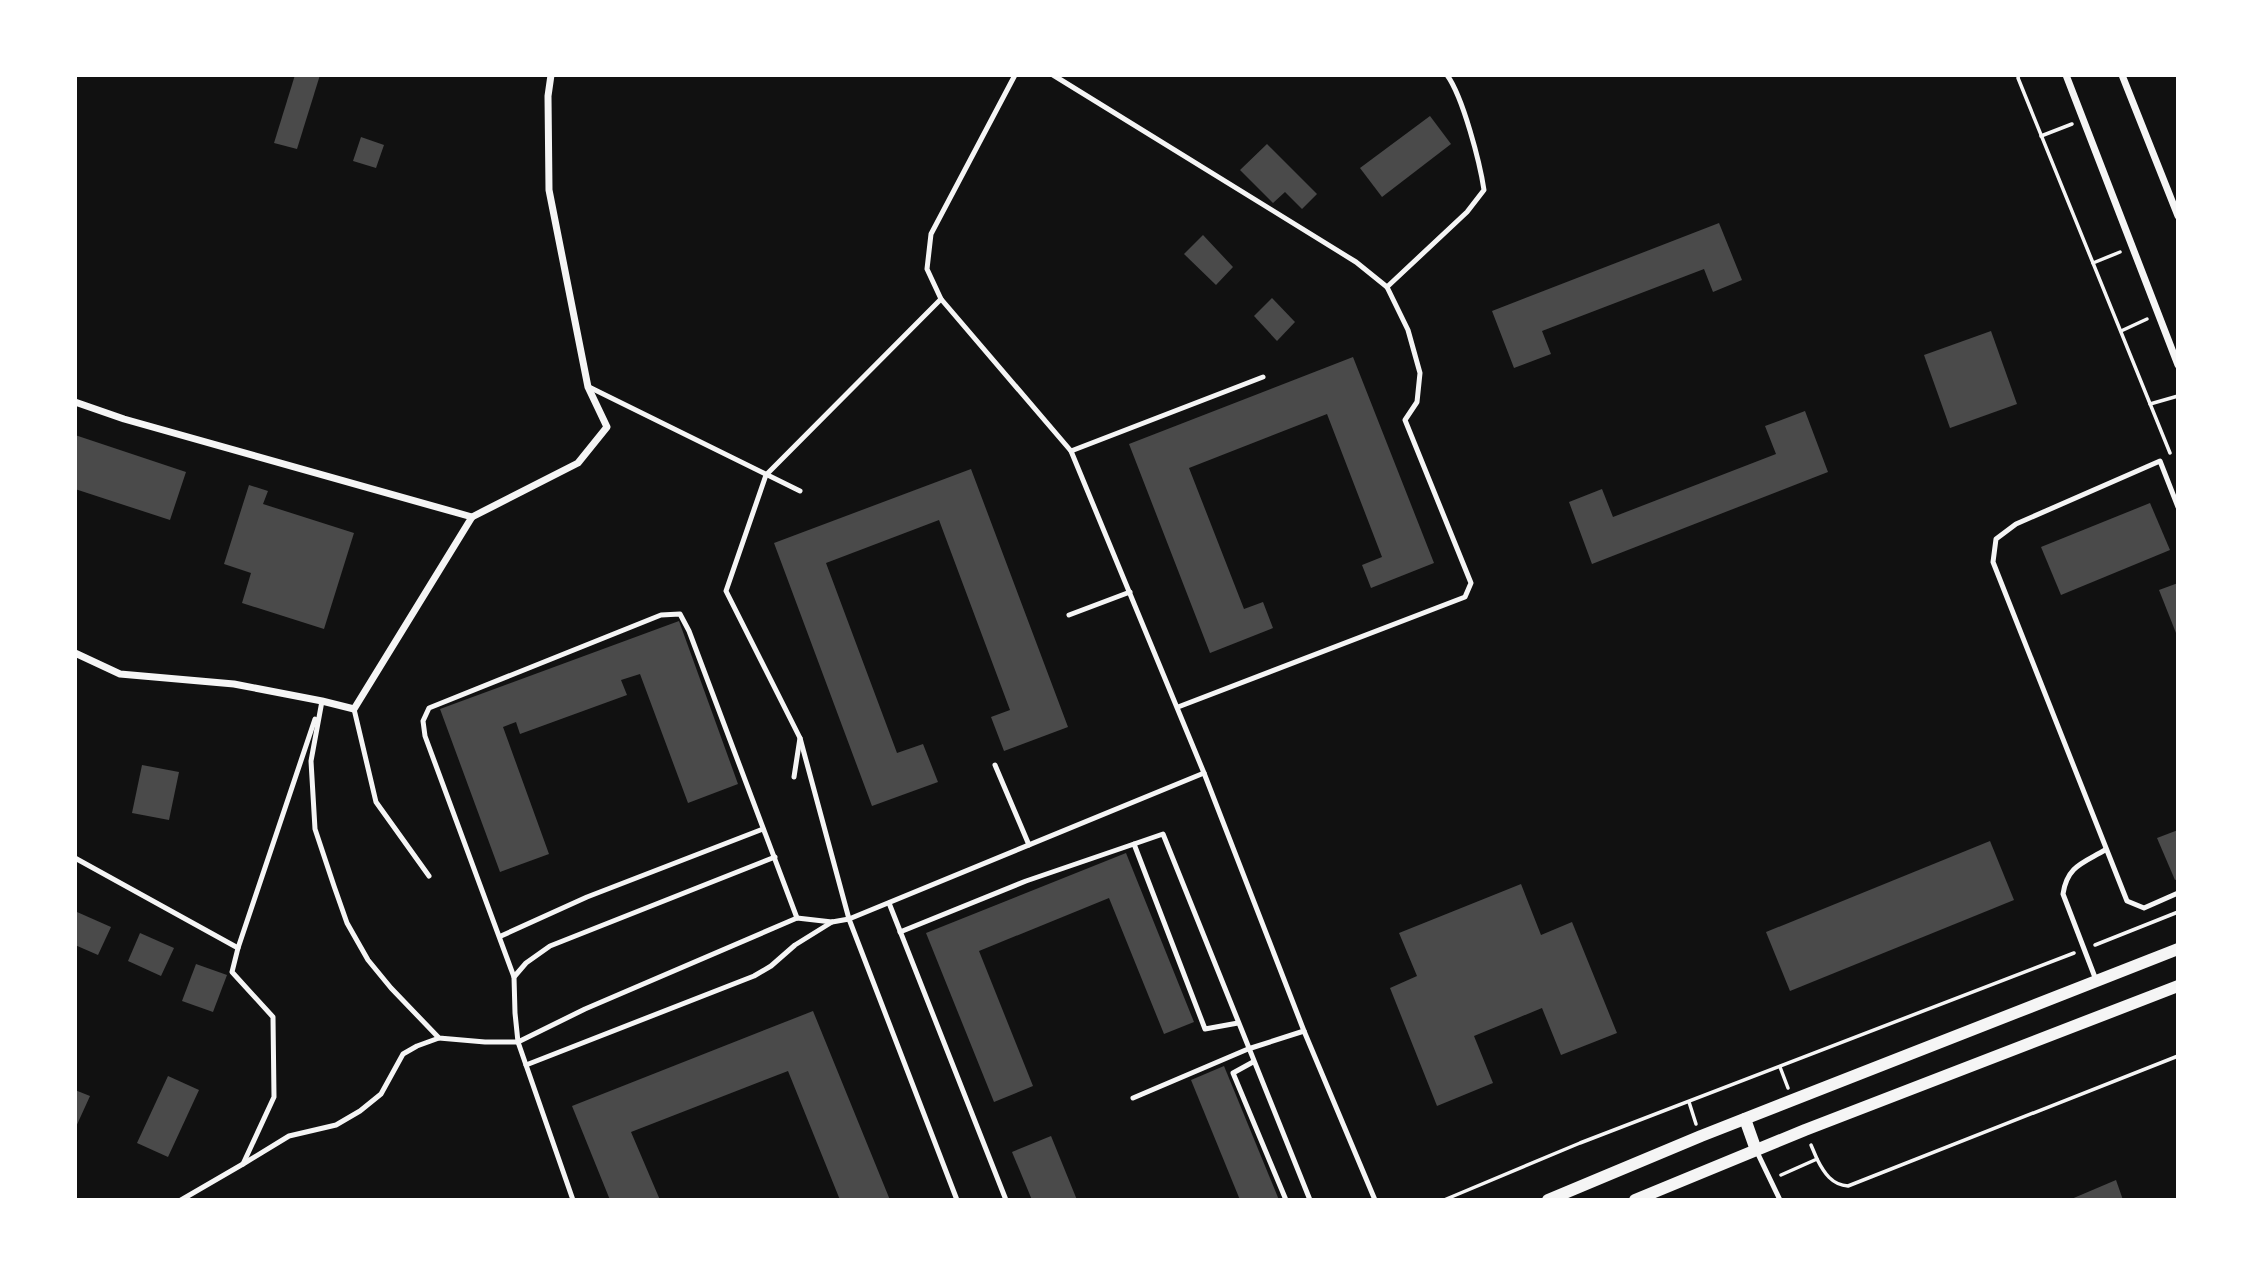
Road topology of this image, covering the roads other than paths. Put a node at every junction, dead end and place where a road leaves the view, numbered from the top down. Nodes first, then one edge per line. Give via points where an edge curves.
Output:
1 (551, 75) edge
2 (1015, 75) edge
3 (1064, 75) edge
4 (1447, 75) edge
5 (2066, 75) edge
6 (2122, 75) edge
7 (1054, 77) edge
8 (2178, 216) edge
9 (1387, 287) junction
10 (941, 299) junction
11 (2178, 365) edge
12 (1263, 377) dead end
13 (588, 387) junction
14 (75, 402) edge
15 (1071, 451) junction
16 (766, 475) junction
17 (800, 491) dead end
18 (2178, 507) edge
19 (472, 517) junction
20 (1130, 592) junction
21 (1069, 615) dead end
22 (75, 653) edge
23 (321, 701) junction
24 (1178, 707) junction
25 (354, 709) junction
26 (800, 738) junction
27 (995, 765) dead end
28 (1205, 773) junction
29 (794, 777) dead end
30 (763, 830) junction
31 (1134, 844) junction
32 (1029, 845) junction
33 (2105, 850) junction
34 (775, 857) junction
35 (75, 858) edge
36 (429, 876) dead end
37 (2178, 893) edge
38 (888, 903) junction
39 (797, 918) junction
40 (849, 919) junction
41 (832, 922) junction
42 (900, 932) junction
43 (501, 936) junction
44 (238, 948) junction
45 (2178, 949) edge
46 (514, 977) junction
47 (2097, 982) junction
48 (2178, 986) edge
49 (1238, 1023) junction
50 (1304, 1031) junction
51 (439, 1038) junction
52 (518, 1042) junction
53 (1248, 1049) junction
54 (1253, 1062) junction
55 (526, 1065) junction
56 (1133, 1098) dead end
57 (1745, 1119) junction
58 (1756, 1150) junction
59 (243, 1164) junction
60 (181, 1200) edge
61 (573, 1200) edge
62 (957, 1200) edge
63 (1006, 1200) edge
64 (1286, 1200) edge
65 (1310, 1200) edge
66 (1375, 1200) edge
67 (1548, 1200) edge
68 (1634, 1200) edge
69 (1780, 1200) edge

1 - 13 street via 549,190
2 - 10 lane via 931,234 927,269
3 - 7 lane
4 - 9 lane via 1481,167 1484,191
5 - 11 street
6 - 8 street
7 - 9 lane via 1356,262
9 - 24 lane via 1408,330 1420,373 1417,402 1405,420 1467,571 1471,583 1465,597
10 - 15 lane
10 - 16 lane
12 - 15 lane
13 - 16 lane
13 - 19 street via 607,427 578,463
14 - 19 street
15 - 20 lane
16 - 17 lane
16 - 26 lane via 726,591
18 - 33 lane via 2160,461 2016,524 1996,539 1993,562
19 - 25 street
20 - 21 lane
20 - 24 lane
22 - 23 street via 120,674 234,684
23 - 25 street
23 - 44 lane
23 - 51 lane via 311,761 315,829 334,886 347,923 368,960
24 - 28 lane
25 - 36 lane via 376,802
26 - 29 lane
26 - 40 lane
27 - 32 lane
28 - 32 lane
28 - 50 lane
30 - 34 lane
30 - 43 lane via 587,897
30 - 43 lane via 680,614 661,615 429,708 423,721 425,736
31 - 42 lane
31 - 49 lane via 1205,1030
31 - 49 lane via 1163,834
32 - 38 lane
33 - 37 lane via 2127,901 2144,908
33 - 47 lane via 2072,869 2063,894
34 - 39 lane
34 - 46 lane via 551,946
35 - 44 lane
38 - 40 lane
38 - 42 lane
39 - 41 lane
39 - 52 lane
40 - 41 lane
40 - 62 lane
41 - 55 lane via 754,976
42 - 63 lane
43 - 46 lane
44 - 59 lane via 232,972 274,1017 274,1097
45 - 47 street
46 - 52 lane
47 - 57 street
48 - 58 street
49 - 53 lane
50 - 53 lane
50 - 66 lane
51 - 52 lane
51 - 59 lane via 403,1054 381,1094 360,1111 336,1125 289,1136
52 - 55 lane
53 - 54 lane
53 - 56 lane
54 - 64 lane via 1233,1073
54 - 65 lane
55 - 61 lane
57 - 58 street
57 - 67 street
58 - 68 street
58 - 69 lane
59 - 60 lane

